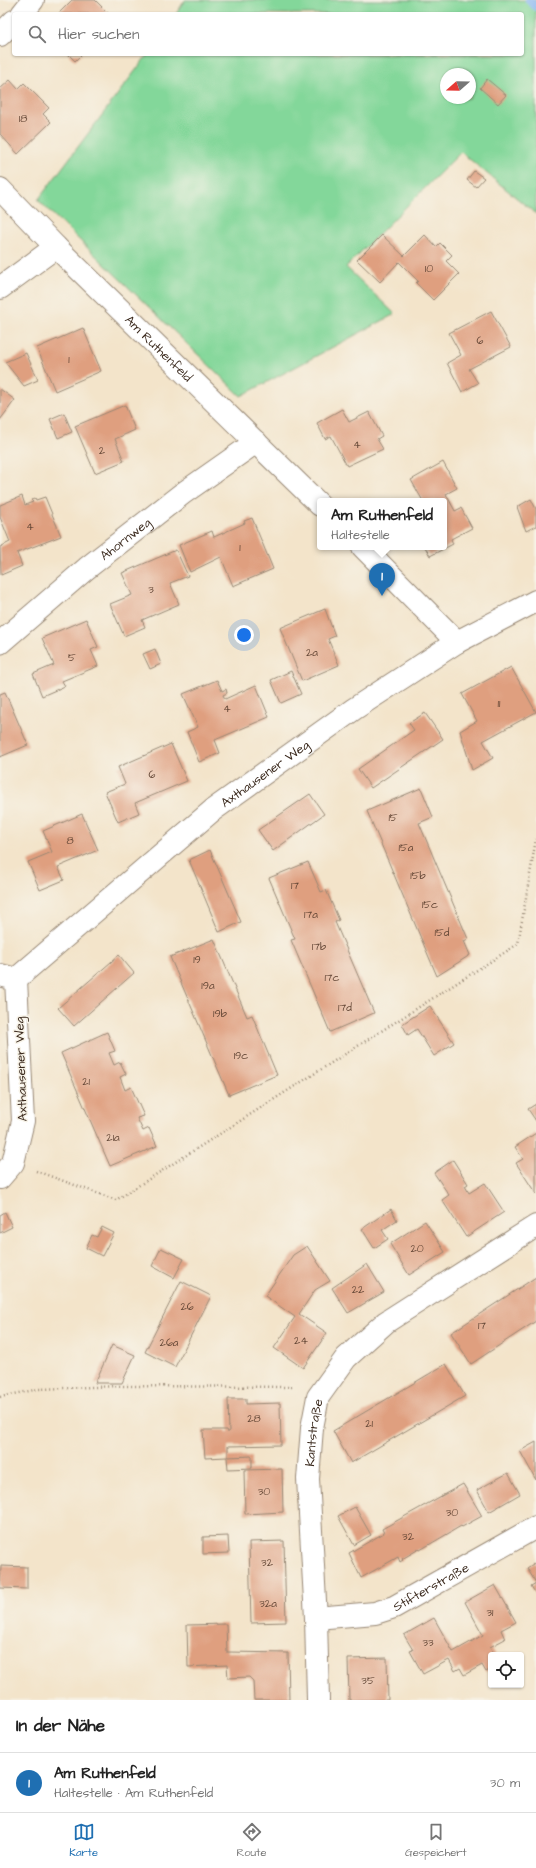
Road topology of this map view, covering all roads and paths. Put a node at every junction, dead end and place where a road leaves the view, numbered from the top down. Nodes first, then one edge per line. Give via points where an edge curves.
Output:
1 (33, 0) edge
2 (24, 12) edge
3 (12, 23) edge
4 (0, 35) edge
5 (0, 189) edge
6 (56, 247) junction
7 (0, 288) edge
8 (256, 442) junction
9 (317, 502) edge
10 (366, 550) edge
11 (536, 601) edge
12 (458, 642) junction
13 (0, 643) edge
14 (536, 839) edge
15 (8, 977) edge
16 (6, 1171) edge
17 (536, 1226) edge
18 (0, 1397) edge
19 (318, 1397) junction
20 (536, 1527) edge
21 (316, 1618) junction
22 (318, 1700) edge

1 - 2 street
3 - 4 street
5 - 6 street, Am Ruthenfeld
6 - 7 street
6 - 8 street, Am Ruthenfeld
8 - 9 street, Am Ruthenfeld
8 - 13 street, Ahornweg via 182,494 93,564
10 - 12 street
11 - 12 street, Axthausener Weg
12 - 15 street, Axthausener Weg via 354,709 213,810
14 - 16 path via 518,944 116,1200
15 - 16 street, Axthausener Weg via 23,1121
17 - 19 street, Kantstraße via 386,1322 346,1358
18 - 19 path via 39,1389 120,1386 298,1386
19 - 21 street, Kantstraße via 312,1428 308,1479
20 - 21 street, Stifterstraße via 394,1607 375,1613
21 - 22 street, Kantstraße

